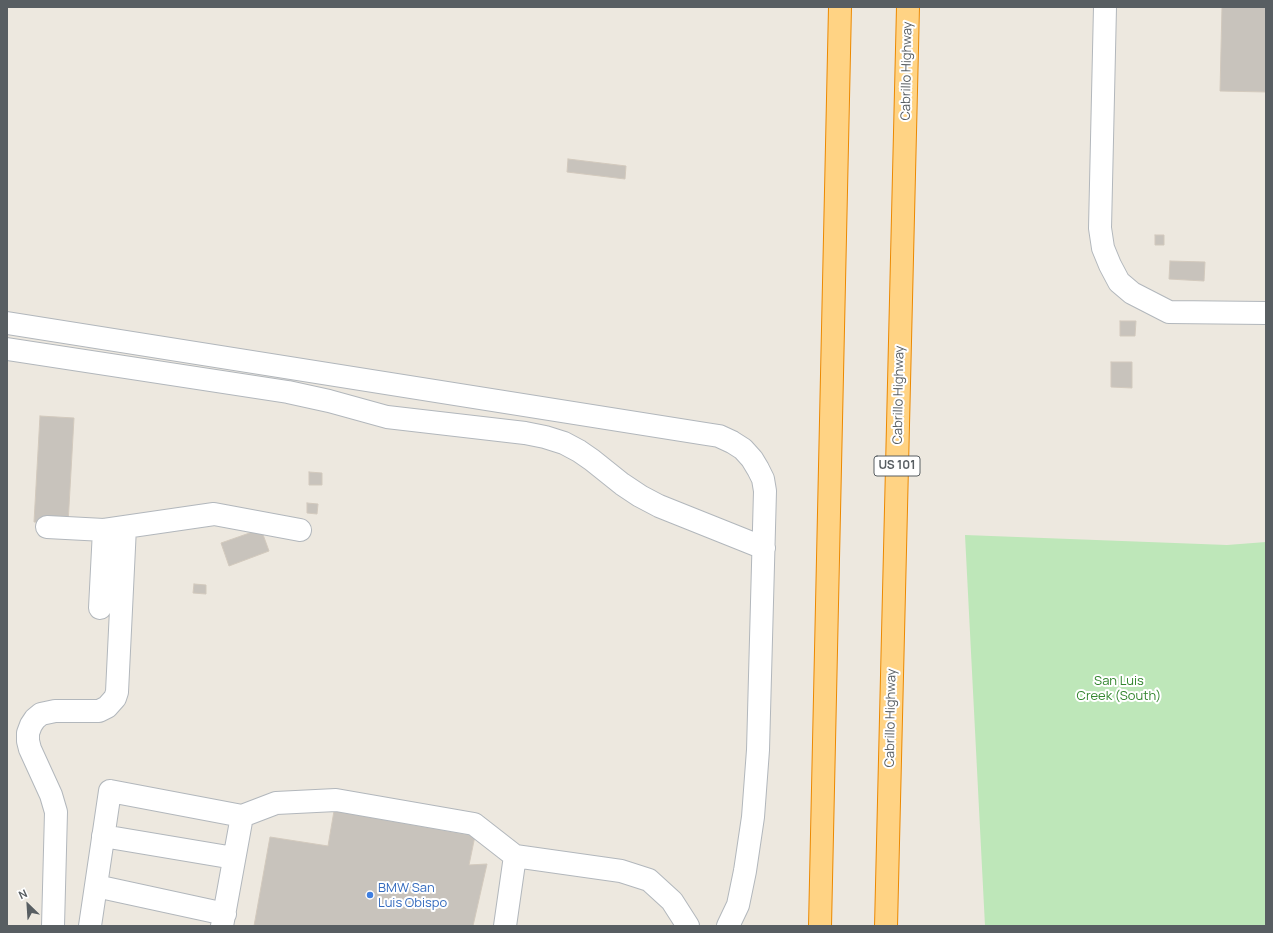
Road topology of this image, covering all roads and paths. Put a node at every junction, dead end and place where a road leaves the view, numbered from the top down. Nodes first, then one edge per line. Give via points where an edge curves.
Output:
1 (840, 7) edge
2 (908, 7) edge
3 (1105, 7) edge
4 (1266, 313) edge
5 (7, 323) edge
6 (7, 349) edge
7 (47, 527) dead end
8 (126, 528) junction
9 (104, 530) junction
10 (300, 530) dead end
11 (764, 548) junction
12 (100, 608) dead end
13 (242, 816) junction
14 (103, 836) junction
15 (515, 856) junction
16 (234, 858) junction
17 (96, 886) junction
18 (224, 920) edge
19 (53, 926) edge
20 (90, 926) edge
21 (505, 926) edge
22 (688, 926) edge
23 (728, 926) edge
24 (820, 926) edge
25 (886, 926) edge

1 - 24 highway
2 - 25 highway, Cabrillo Highway / US 101
3 - 4 lane via 1100,228 1103,248 1110,265 1119,282 1132,293 1169,312
5 - 11 lane via 719,436 743,449 763,479
6 - 11 lane via 288,392 387,417 545,437 579,451 622,484 659,506
7 - 9 lane
8 - 9 lane
8 - 10 lane via 214,514
8 - 19 lane via 115,698 99,711 56,711 41,714 35,719 28,733 30,749 52,795 56,812
9 - 12 lane
11 - 23 lane via 753,817 741,892
13 - 14 lane via 110,791
13 - 15 lane via 276,803 336,800 474,824
13 - 16 lane
14 - 16 lane
14 - 17 lane
15 - 21 lane
15 - 22 lane via 621,871 649,880 672,901
16 - 18 lane
17 - 18 lane
17 - 20 lane

